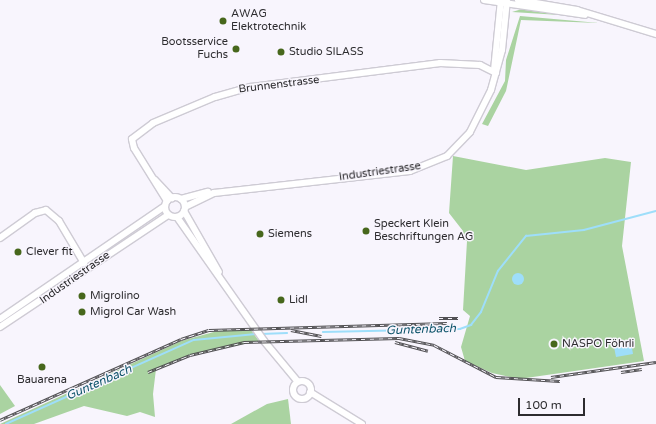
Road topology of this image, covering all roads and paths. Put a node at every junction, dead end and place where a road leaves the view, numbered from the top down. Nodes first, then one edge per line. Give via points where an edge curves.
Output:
1 (484, 0) edge
2 (518, 0) edge
3 (504, 2) edge
4 (596, 16) junction
5 (656, 34) edge
6 (495, 59) junction
7 (483, 66) junction
8 (496, 73) junction
9 (214, 193) junction
10 (181, 199) junction
11 (168, 202) junction
12 (184, 209) junction
13 (168, 215) junction
14 (177, 217) junction
15 (0, 238) edge
16 (208, 261) junction
17 (84, 263) junction
18 (216, 266) junction
19 (224, 282) junction
20 (0, 320) edge
21 (0, 327) edge
22 (298, 382) junction
23 (310, 392) junction
24 (362, 424) edge

1 - 3 main road
2 - 4 main road
3 - 4 main road
3 - 6 main road, Industriestrasse
3 - 8 main road, Industriestrasse
4 - 5 main road
6 - 7 main road
6 - 8 main road, Industriestrasse
7 - 8 main road, Brunnenstrasse
7 - 11 main road, Brunnenstrasse via 440,63 247,88 153,123 132,139 134,148
8 - 9 main road, Industriestrasse via 484,107 470,132 451,153 431,165 391,173
9 - 10 main road, Industriestrasse
9 - 12 main road, Industriestrasse
10 - 11 main road, Industriestrasse
10 - 12 main road
11 - 13 main road
11 - 17 main road, Industriestrasse
12 - 14 main road, Industriestrasse
12 - 18 main road
13 - 14 main road
13 - 21 main road, Industriestrasse
14 - 16 main road
15 - 17 main road via 34,213 46,210 59,221
16 - 18 main road
16 - 19 main road
17 - 20 main road, Industriestrasse
18 - 19 main road
19 - 22 main road via 256,330
22 - 23 main road via 307,382
22 - 23 main road via 293,389 298,397 304,398
23 - 24 main road

